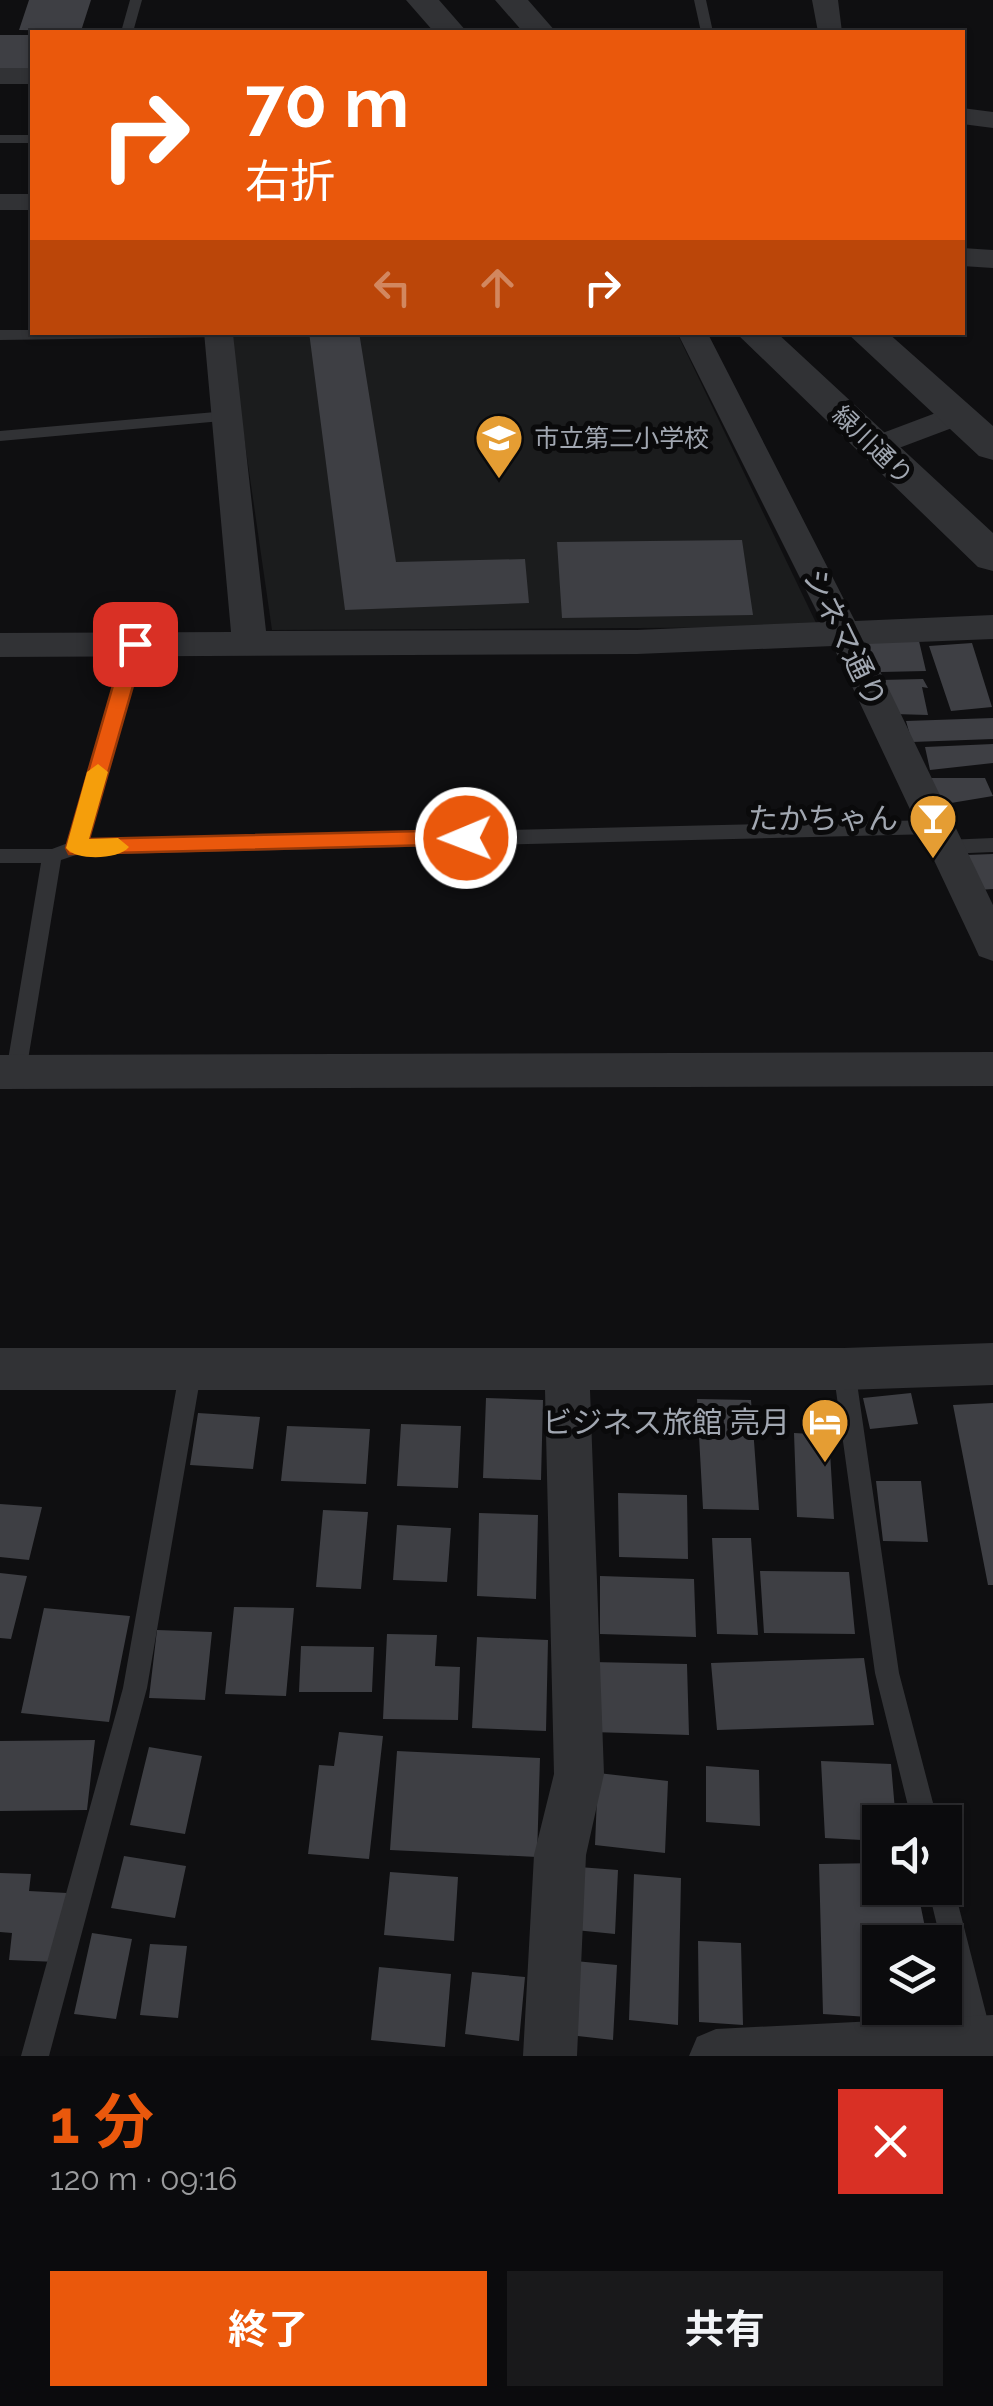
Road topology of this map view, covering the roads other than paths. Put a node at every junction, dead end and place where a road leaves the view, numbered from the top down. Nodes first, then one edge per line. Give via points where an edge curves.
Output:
1 (136, 0) edge
2 (422, 0) edge
3 (511, 0) edge
4 (700, 0) edge
5 (825, 0) edge
6 (128, 30) edge
7 (449, 30) edge
8 (538, 30) edge
9 (706, 30) edge
10 (830, 30) edge
11 (0, 76) edge
12 (30, 76) edge
13 (965, 116) edge
14 (993, 120) edge
15 (0, 139) edge
16 (30, 139) edge
17 (0, 202) edge
18 (30, 202) edge
19 (965, 258) edge
20 (993, 259) edge
21 (0, 335) edge
22 (30, 335) edge
23 (218, 335) edge
24 (694, 335) edge
25 (756, 335) edge
26 (867, 335) edge
27 (956, 415) junction
28 (227, 416) junction
29 (0, 436) edge
30 (875, 446) junction
31 (993, 447) edge
32 (993, 557) edge
33 (993, 627) edge
34 (846, 636) junction
35 (0, 644) edge
36 (135, 644) junction
37 (250, 645) junction
38 (940, 837) junction
39 (993, 844) edge
40 (76, 848) junction
41 (0, 856) edge
42 (52, 856) junction
43 (993, 945) edge
44 (993, 1068) edge
45 (8, 1072) edge
46 (993, 1364) edge
47 (191, 1368) junction
48 (568, 1368) junction
49 (844, 1368) junction
50 (0, 1369) edge
51 (921, 1805) edge
52 (946, 1905) edge
53 (986, 2042) edge
54 (827, 2054) edge
55 (35, 2056) edge
56 (550, 2056) edge
57 (716, 2056) edge

1 - 6 lane
2 - 7 street
3 - 8 street
4 - 9 lane
5 - 10 street
11 - 12 street
13 - 14 street
15 - 16 lane
17 - 18 street
19 - 20 street
21 - 22 lane
23 - 28 street
24 - 34 street, シネマ通り
25 - 30 street, 緑川通り
26 - 27 street
27 - 30 street
27 - 31 street
28 - 29 lane
28 - 37 street
30 - 32 street, 緑川通り
33 - 34 street
34 - 37 street
34 - 38 street, シネマ通り
35 - 36 street
36 - 37 street
36 - 40 lane
38 - 39 lane
38 - 40 lane
38 - 43 street, シネマ通り
40 - 42 lane
41 - 42 lane
42 - 45 lane
44 - 45 street
46 - 49 street
47 - 48 street
47 - 50 street
47 - 55 lane via 135,1688
48 - 49 street
48 - 56 street via 579,1774 560,1855
49 - 51 lane via 888,1672
52 - 53 lane
53 - 54 street
54 - 57 street

